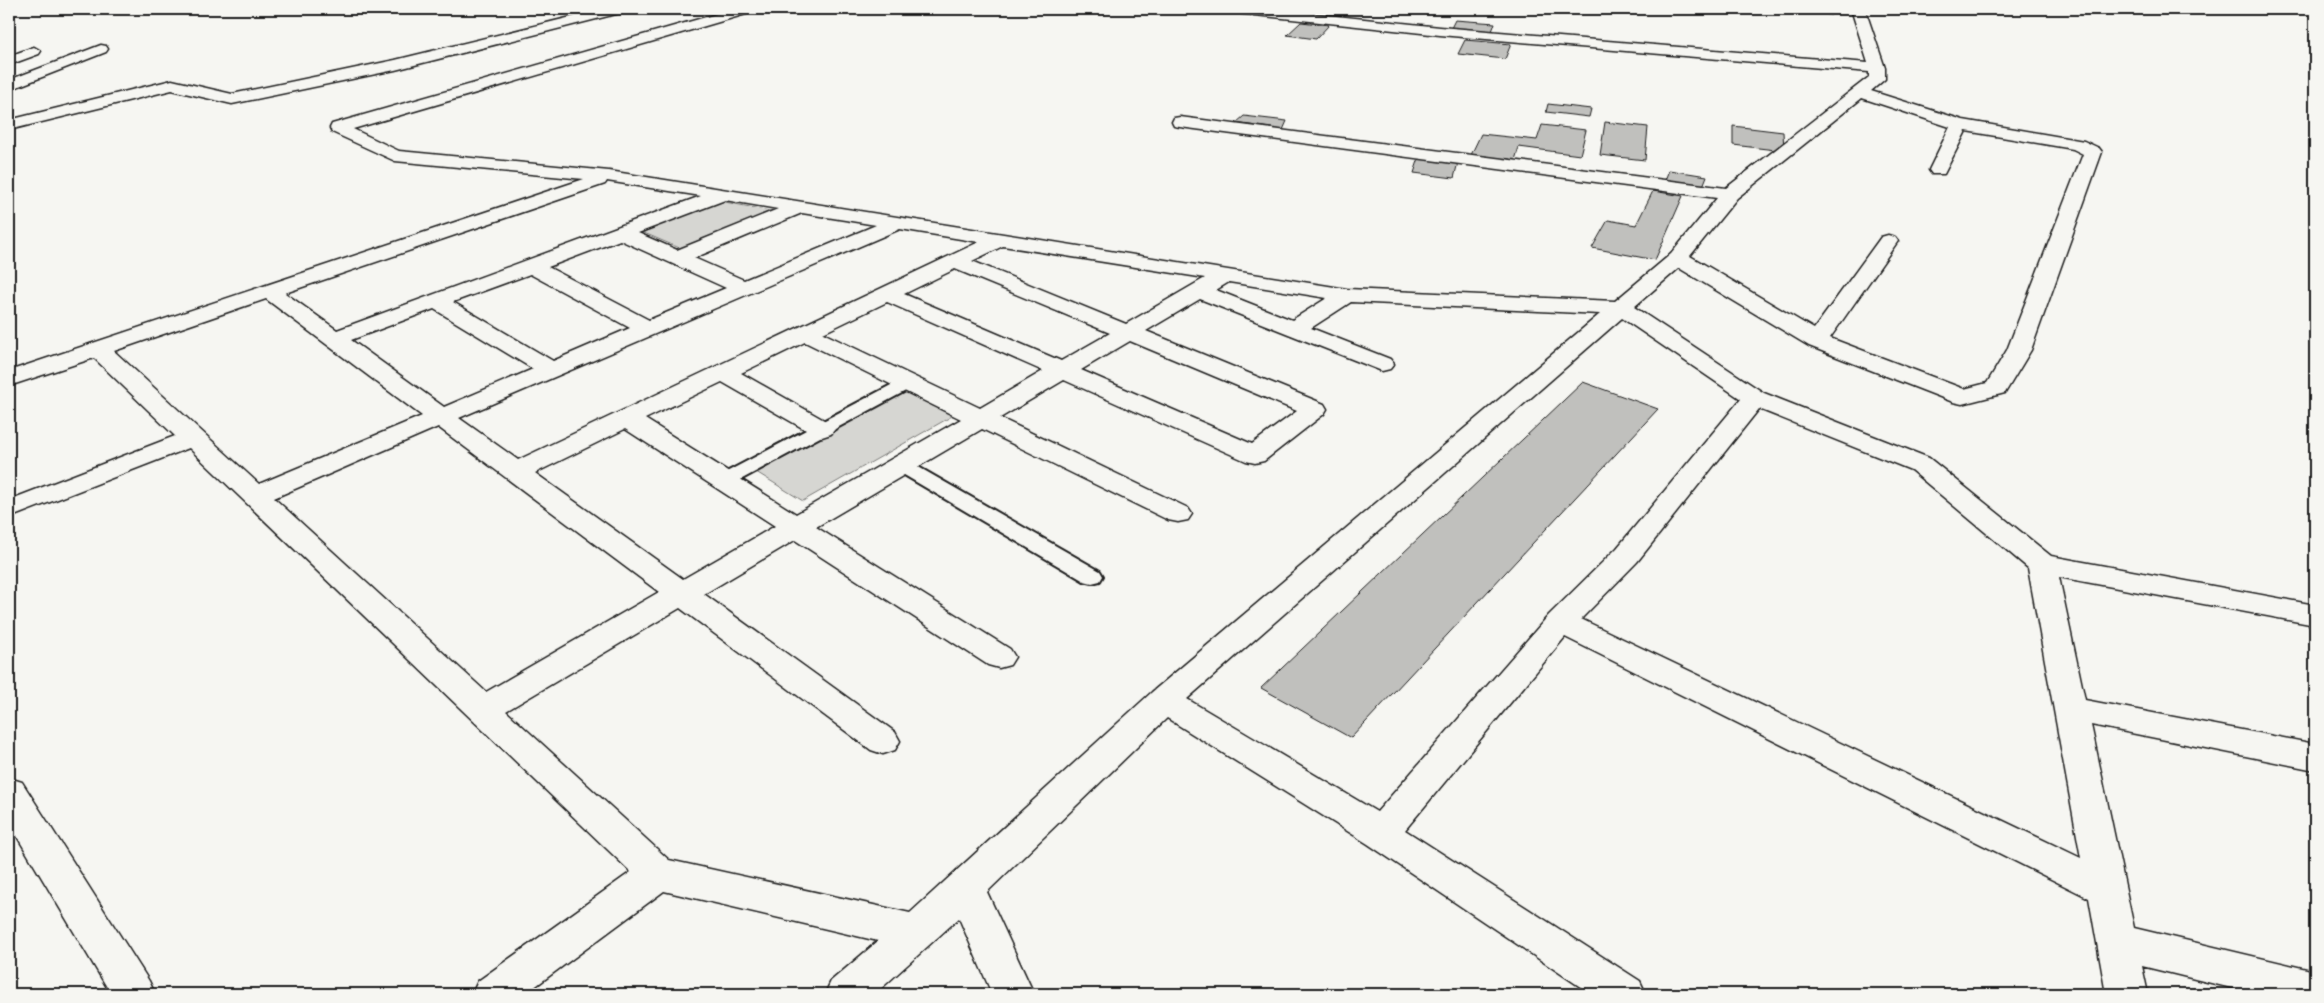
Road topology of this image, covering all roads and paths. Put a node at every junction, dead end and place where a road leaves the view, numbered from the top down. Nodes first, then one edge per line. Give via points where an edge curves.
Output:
1 (619, 9) edge
2 (748, 9) edge
3 (1235, 9) edge
4 (1858, 9) edge
5 (1451, 16) dead end
6 (1440, 31) junction
7 (102, 49) dead end
8 (34, 51) dead end
9 (9, 61) edge
10 (1877, 68) junction
11 (9, 85) edge
12 (1862, 93) junction
13 (27, 104) dead end
14 (40, 118) junction
15 (1180, 122) dead end
16 (9, 125) edge
17 (1960, 125) junction
18 (1938, 170) dead end
19 (609, 176) junction
20 (1730, 194) junction
21 (723, 195) junction
22 (800, 207) junction
23 (897, 222) junction
24 (621, 233) junction
25 (1000, 239) junction
26 (1888, 241) dead end
27 (676, 258) junction
28 (1678, 258) junction
29 (954, 261) junction
30 (531, 266) junction
31 (1226, 276) junction
32 (743, 288) junction
33 (269, 291) junction
34 (1199, 292) junction
35 (886, 294) junction
36 (1348, 295) junction
37 (436, 301) junction
38 (1622, 308) junction
39 (648, 329) junction
40 (1294, 329) junction
41 (805, 333) junction
42 (1128, 333) junction
43 (334, 338) junction
44 (1817, 341) junction
45 (98, 349) junction
46 (1382, 364) dead end
47 (551, 370) junction
48 (1063, 371) junction
49 (723, 372) junction
50 (9, 379) edge
51 (908, 382) junction
52 (1755, 398) junction
53 (441, 417) junction
54 (626, 418) junction
55 (981, 418) junction
56 (822, 428) junction
57 (192, 438) junction
58 (901, 465) junction
59 (515, 472) junction
60 (724, 481) junction
61 (255, 496) junction
62 (9, 510) edge
63 (1178, 514) dead end
64 (796, 527) junction
65 (2042, 564) junction
66 (1092, 576) dead end
67 (682, 593) junction
68 (2315, 615) edge
69 (1560, 622) junction
70 (999, 657) dead end
71 (1164, 701) junction
72 (2071, 709) junction
73 (482, 710) junction
74 (883, 741) dead end
75 (2315, 757) edge
76 (9, 792) edge
77 (1381, 833) junction
78 (658, 874) junction
79 (966, 888) junction
80 (2106, 888) junction
81 (916, 932) junction
82 (2117, 942) junction
83 (2315, 990) edge
84 (134, 994) edge
85 (493, 994) edge
86 (846, 994) edge
87 (1013, 994) edge
88 (1625, 994) edge
89 (2127, 994) edge

1 - 14 street via 395,65 232,99 172,85
2 - 19 street via 338,128 395,156
3 - 6 street
4 - 10 street
5 - 6 street
6 - 10 street
7 - 11 street
8 - 9 street
10 - 12 street via 1877,79
12 - 17 street
12 - 20 street
13 - 14 street
14 - 16 street
15 - 20 street
17 - 18 street
17 - 44 street via 2078,145 2093,152 2020,350 1996,388 1962,397
19 - 21 street
19 - 33 street
20 - 28 street
21 - 22 street
21 - 24 street
22 - 23 street
22 - 27 street
23 - 25 street
23 - 32 street
24 - 27 street
24 - 30 street
25 - 29 street
25 - 31 street
26 - 44 street
27 - 32 street
28 - 38 street
28 - 44 street
29 - 35 street
29 - 42 street
30 - 37 street
30 - 39 street
31 - 34 street
31 - 36 street
32 - 39 street
33 - 43 street
33 - 45 street
34 - 40 street
34 - 42 street
35 - 41 street
35 - 48 street
36 - 38 street
36 - 40 street
37 - 43 street
37 - 47 street
38 - 52 street
38 - 71 street
39 - 47 street
40 - 46 street
41 - 49 street
41 - 51 street
42 - 48 street
42 - 48 street via 1315,409 1256,455
43 - 53 street
45 - 50 street
45 - 57 street
47 - 53 street
48 - 55 street
49 - 54 street
49 - 56 street
51 - 55 street
51 - 56 lane
52 - 65 street via 1920,464
52 - 69 street via 1627,555
53 - 59 street
53 - 61 street
54 - 59 street
54 - 60 street
55 - 58 street
55 - 63 street
56 - 60 lane
57 - 61 street
57 - 62 street
58 - 64 street
58 - 66 lane
59 - 67 street
60 - 64 street
61 - 73 street
64 - 67 street
64 - 70 street
65 - 68 street
65 - 72 street
67 - 73 street
67 - 74 street
69 - 77 street
69 - 80 street
71 - 77 street
71 - 79 street
72 - 75 street
72 - 80 street
73 - 78 street
76 - 84 street
77 - 88 street
78 - 81 street
78 - 85 street
79 - 81 street
79 - 87 street
80 - 82 street
81 - 86 street
82 - 83 street
82 - 89 street

